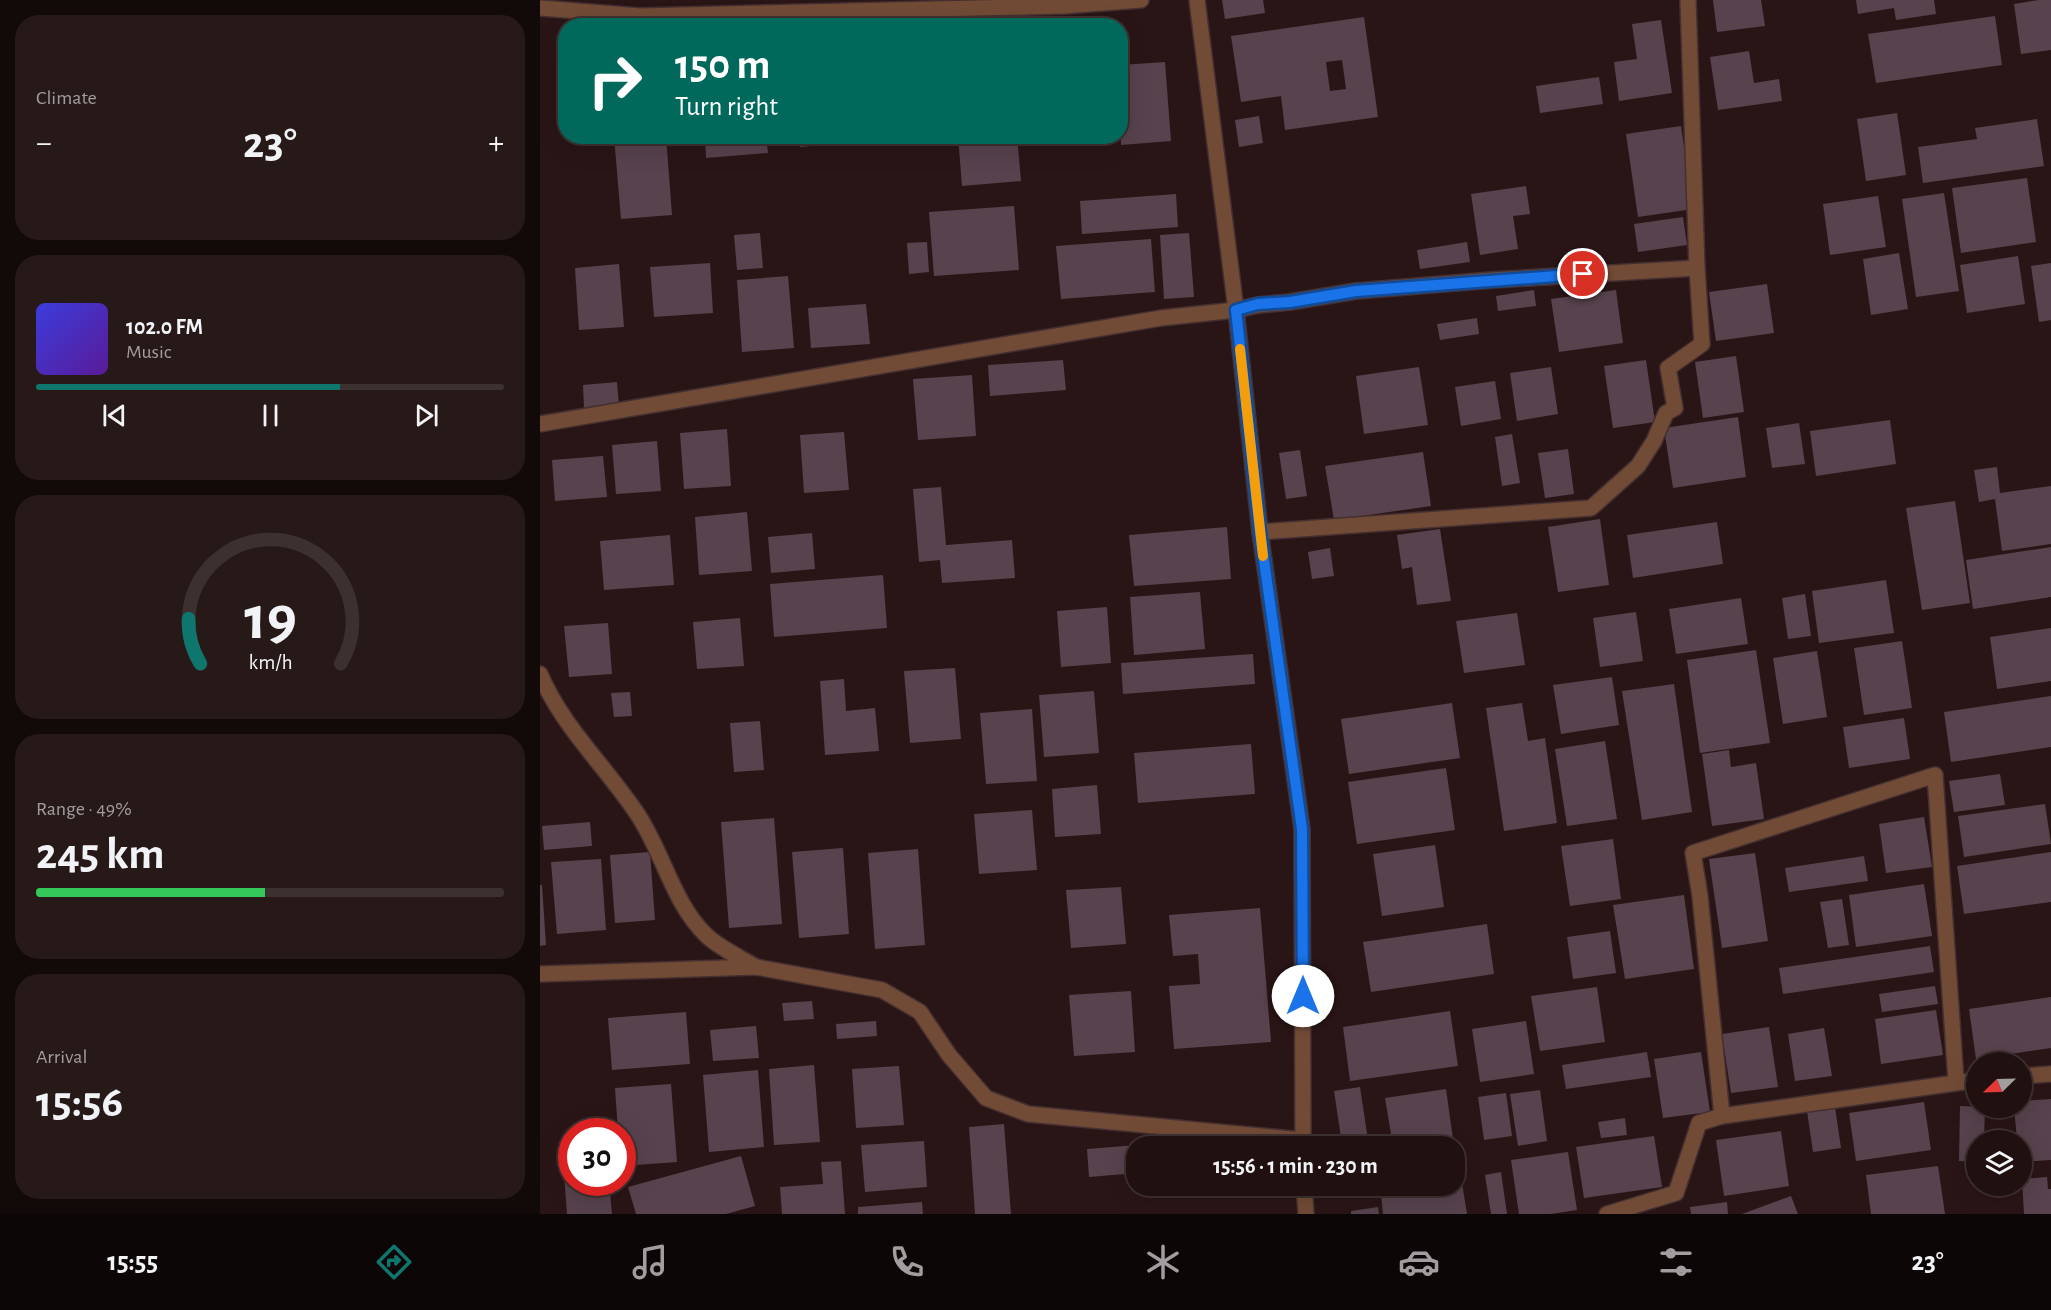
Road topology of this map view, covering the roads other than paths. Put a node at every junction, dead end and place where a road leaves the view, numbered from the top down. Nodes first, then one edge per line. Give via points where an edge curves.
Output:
1 (1141, 0) edge
2 (1197, 0) edge
3 (1688, 0) edge
4 (1064, 3) edge
5 (807, 6) edge
6 (540, 8) edge
7 (1697, 268) junction
8 (1236, 310) junction
9 (540, 424) edge
10 (1260, 532) junction
11 (540, 674) edge
12 (756, 967) junction
13 (540, 974) edge
14 (2051, 1074) edge
15 (2032, 1075) edge
16 (1956, 1081) junction
17 (1966, 1081) edge
18 (1722, 1116) junction
19 (1237, 1136) edge
20 (1304, 1136) edge
21 (1305, 1196) edge
22 (1306, 1214) edge
23 (1607, 1214) edge

1 - 4 street
2 - 8 street
3 - 7 street
4 - 5 street
5 - 6 street via 640,16
7 - 8 street via 1356,291
7 - 10 street via 1702,344 1668,368 1675,408 1666,413 1638,466 1591,508
8 - 9 street via 1161,318
8 - 10 street
10 - 20 street via 1302,829
11 - 12 street via 549,695 581,742 637,813 688,914 707,937
12 - 13 street
12 - 19 street via 882,990 920,1012 986,1098 1028,1114
14 - 15 street
16 - 17 street
16 - 18 street
16 - 18 street via 1935,775 1693,853
18 - 23 street via 1699,1123 1676,1193
21 - 22 street

